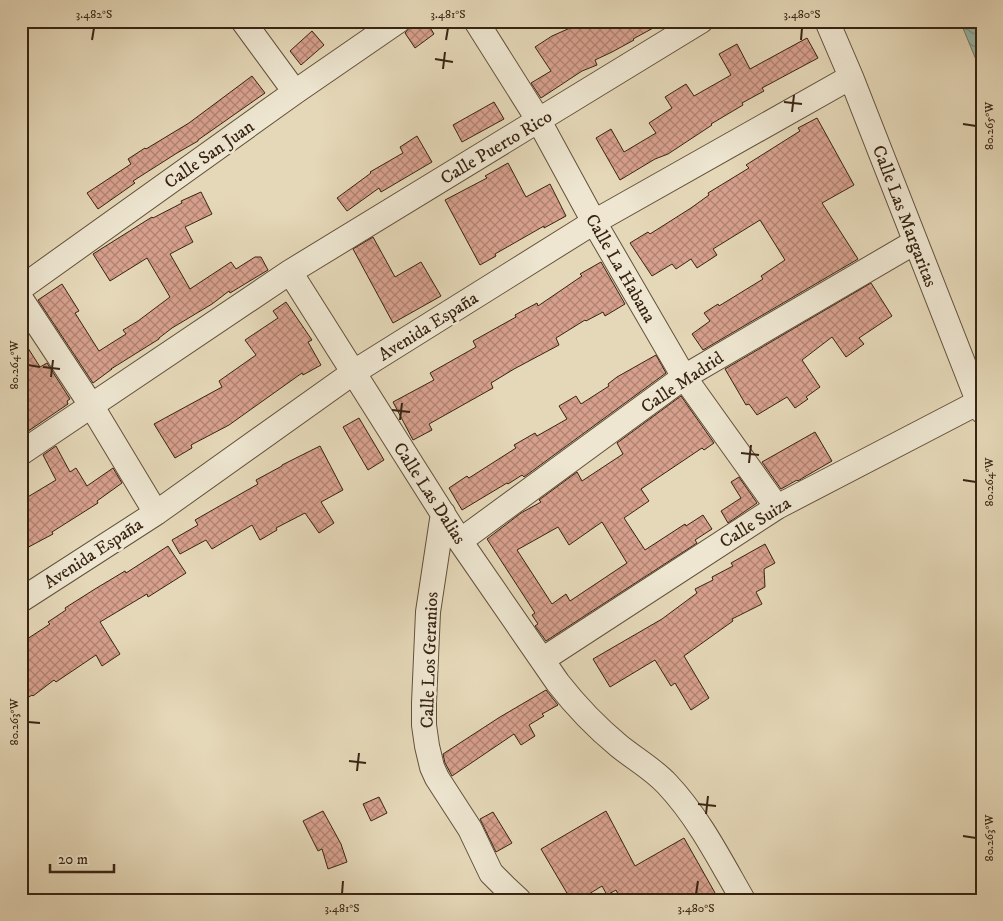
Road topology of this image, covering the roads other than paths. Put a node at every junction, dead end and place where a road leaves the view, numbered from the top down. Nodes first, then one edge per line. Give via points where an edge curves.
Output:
1 (243, 21) edge
2 (398, 21) edge
3 (476, 21) edge
4 (701, 21) edge
5 (827, 21) edge
6 (851, 77) junction
7 (296, 92) junction
8 (539, 121) junction
9 (594, 222) junction
10 (915, 242) junction
11 (290, 272) junction
12 (21, 288) edge
13 (21, 299) edge
14 (354, 372) junction
15 (684, 377) junction
16 (91, 405) junction
17 (980, 407) edge
18 (21, 453) edge
19 (777, 507) junction
20 (156, 513) junction
21 (443, 513) junction
22 (460, 541) junction
23 (21, 600) edge
24 (542, 660) junction
25 (519, 900) edge
26 (743, 900) edge

1 - 7 street
2 - 7 street, Calle San Juan
3 - 8 street, Calle La Habana
4 - 8 street, Calle Puerto Rico
5 - 6 street, Calle Las Margaritas
6 - 9 street, Avenida España
6 - 10 street, Calle Las Margaritas
7 - 12 street, Calle San Juan
8 - 9 street, Calle La Habana
8 - 11 street, Calle Puerto Rico
9 - 14 street, Avenida España
9 - 15 street, Calle La Habana
10 - 15 street, Calle Madrid
10 - 17 street, Calle Las Margaritas
11 - 14 street, Calle Las Dalias
11 - 16 street, Calle Puerto Rico
13 - 16 street
14 - 20 street, Avenida España
14 - 21 street, Calle Las Dalias
15 - 19 street, Calle La Habana
15 - 22 street, Calle Madrid
16 - 18 street, Calle Puerto Rico
16 - 20 street
17 - 19 street, Calle Suiza
19 - 24 street, Calle Suiza
20 - 23 street, Avenida España
21 - 22 street, Calle Las Dalias
21 - 25 street, Calle Los Geranios via 428,612 424,703 427,746 437,778 470,829 491,872
22 - 24 street, Calle Las Dalias
24 - 26 street, Calle Las Dalias via 595,725 648,766 684,803

